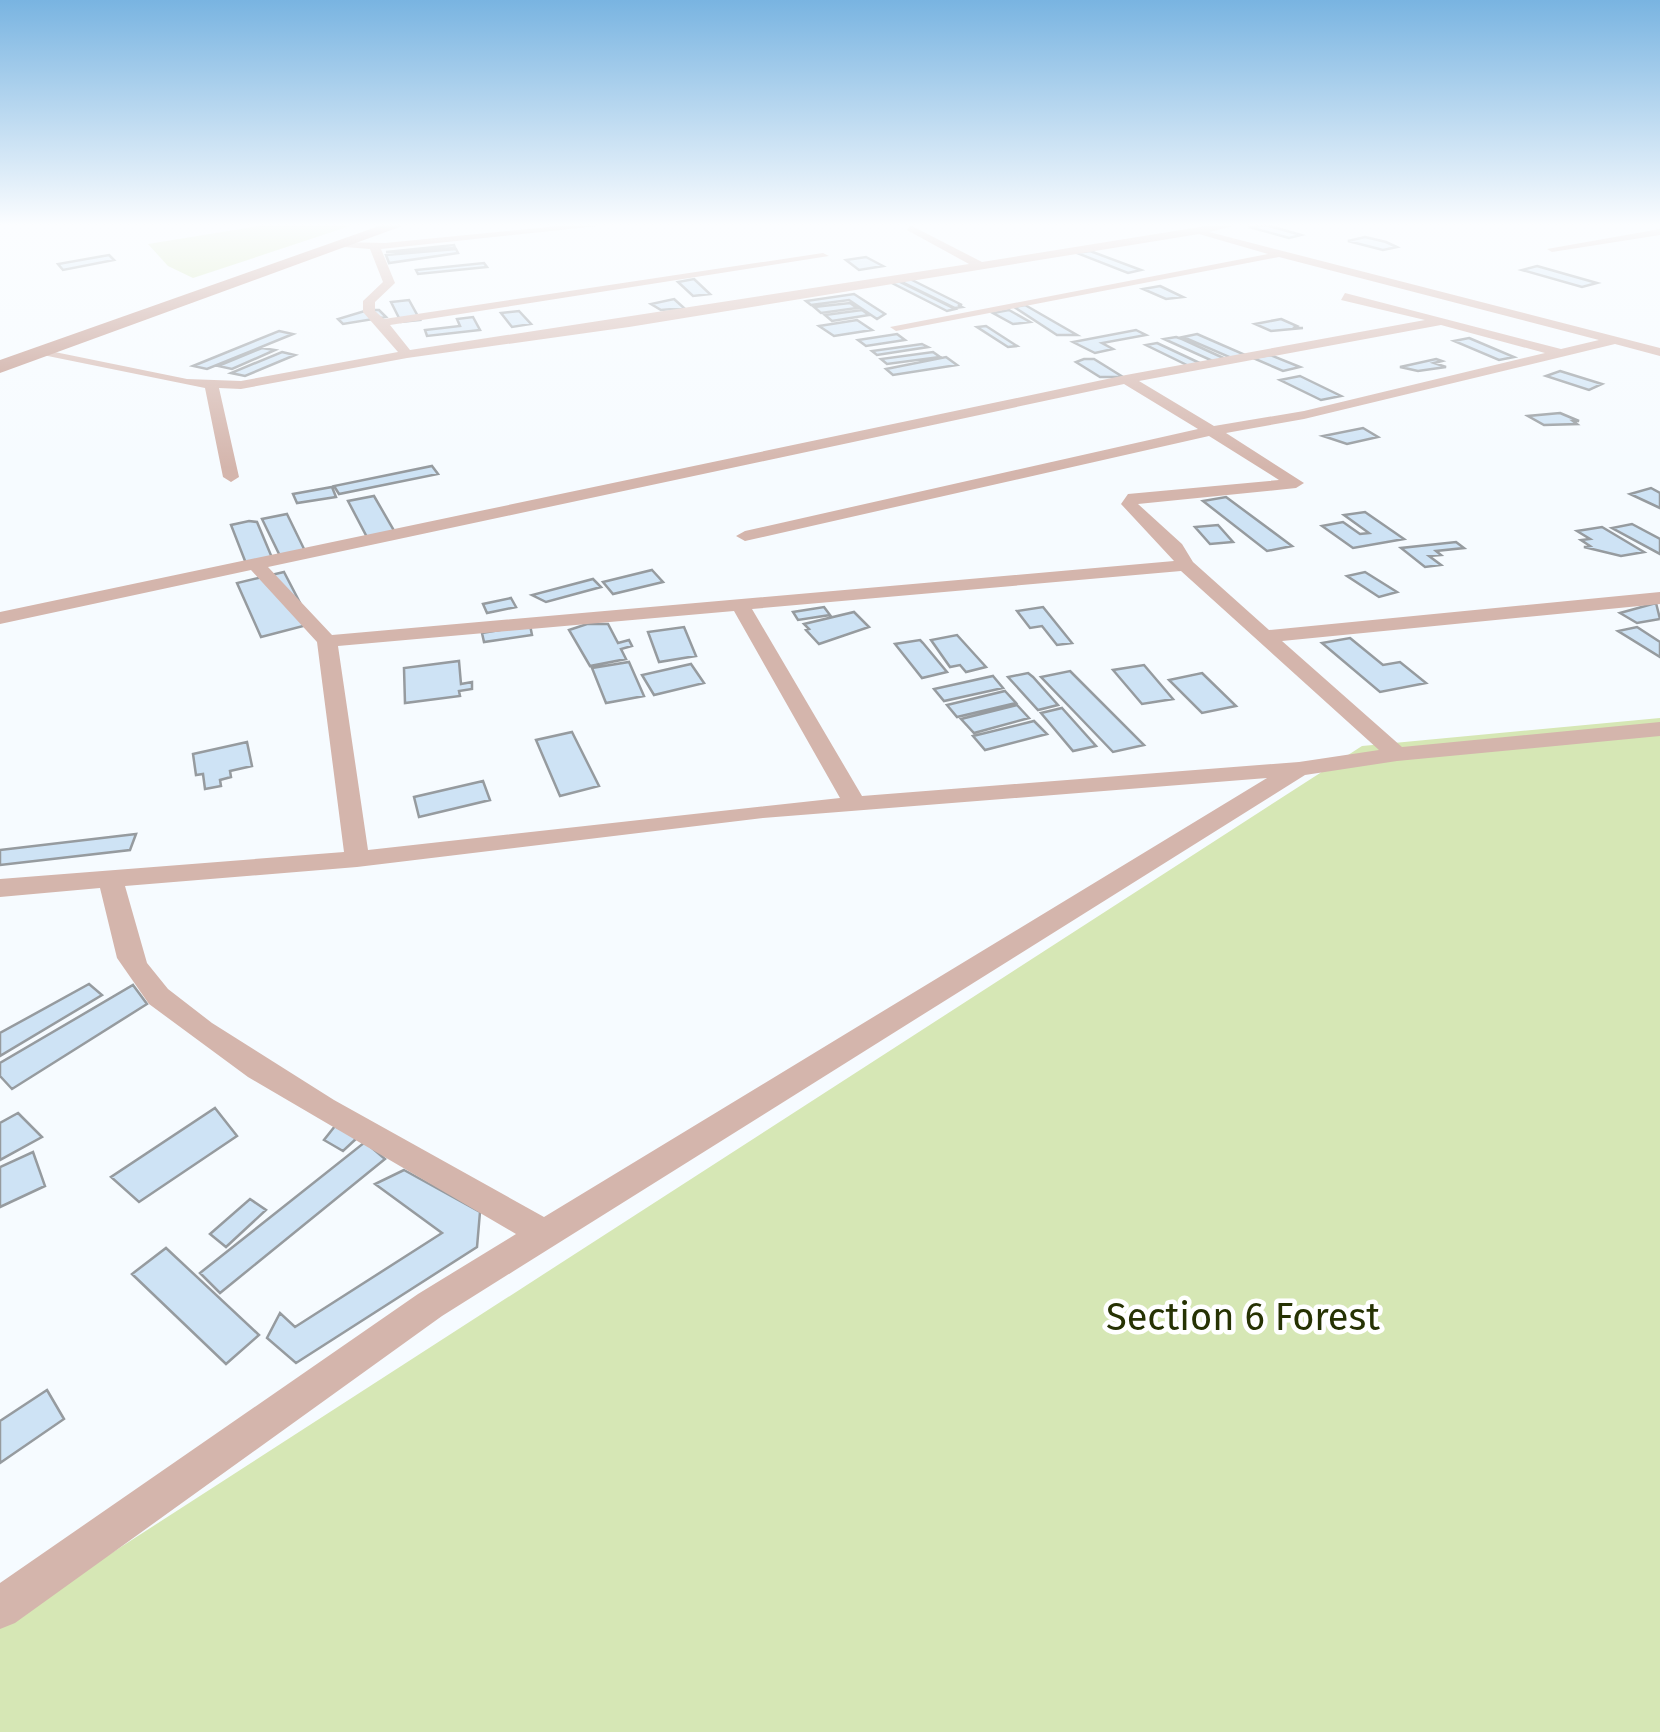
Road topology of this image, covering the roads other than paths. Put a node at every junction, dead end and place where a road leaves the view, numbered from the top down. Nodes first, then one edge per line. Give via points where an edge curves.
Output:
1 (172, 306) edge
2 (370, 306) edge
3 (494, 306) edge
4 (720, 306) edge
5 (1005, 306) edge
6 (1381, 306) edge
7 (1484, 306) edge
8 (1440, 320) junction
9 (381, 323) junction
10 (896, 327) dead end
11 (1616, 340) junction
12 (1660, 352) edge
13 (40, 353) junction
14 (1559, 353) junction
15 (406, 354) junction
16 (0, 367) edge
17 (1126, 379) junction
18 (211, 385) junction
19 (1214, 431) junction
20 (230, 477) dead end
21 (745, 536) dead end
22 (1185, 564) junction
23 (256, 565) junction
24 (1660, 598) edge
25 (740, 605) junction
26 (0, 618) edge
27 (1268, 636) junction
28 (327, 641) junction
29 (1660, 729) edge
30 (1396, 754) junction
31 (1299, 769) junction
32 (855, 804) junction
33 (357, 858) junction
34 (110, 879) junction
35 (0, 888) edge
36 (544, 1234) junction
37 (0, 1608) edge

1 - 13 street
2 - 9 street
3 - 9 street
4 - 15 street
5 - 10 street
6 - 8 street
7 - 11 street
8 - 14 street
8 - 17 street
9 - 15 street
11 - 12 street
11 - 14 street
13 - 16 street
13 - 18 street
14 - 19 street
15 - 18 street
17 - 19 street
17 - 23 street
18 - 20 street
19 - 21 street
19 - 22 street via 1296,483 1130,500
22 - 25 street
22 - 27 street
23 - 26 street
23 - 28 street
24 - 27 street
25 - 28 street
25 - 32 street
27 - 30 street
28 - 33 street
29 - 30 street
30 - 31 street
31 - 32 street
31 - 36 street
32 - 33 street
33 - 34 street
34 - 35 street
34 - 36 street via 135,970 174,1013
36 - 37 street via 430,1305

